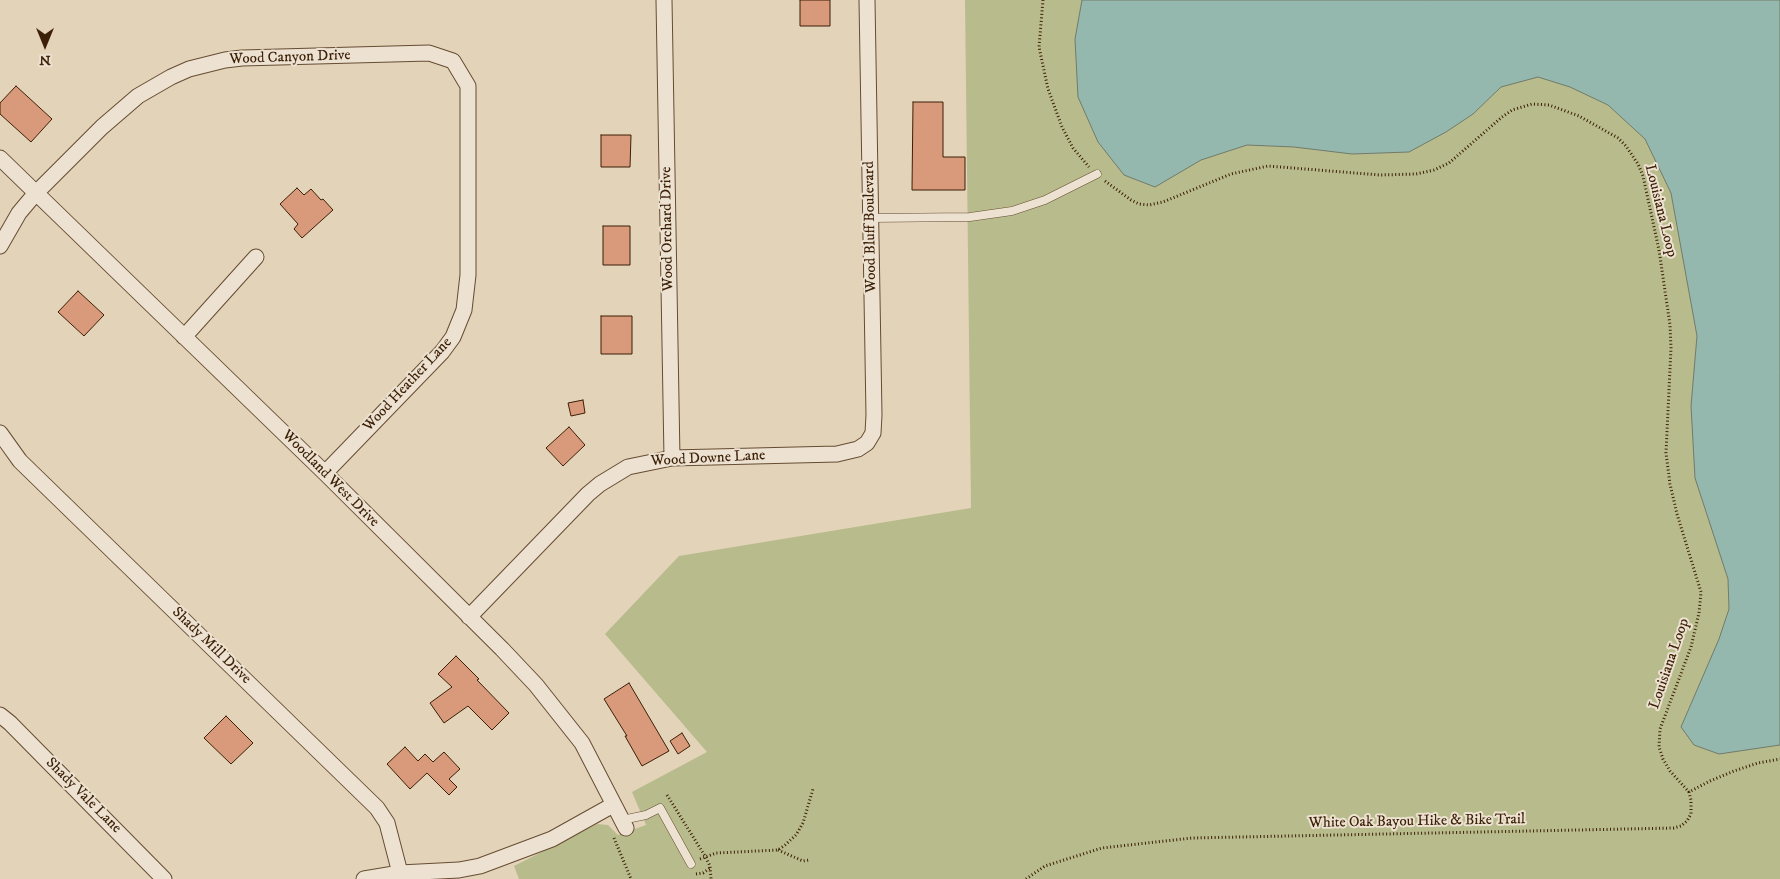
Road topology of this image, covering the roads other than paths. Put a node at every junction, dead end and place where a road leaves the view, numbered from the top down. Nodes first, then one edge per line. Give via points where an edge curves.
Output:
1 (664, 0) edge
2 (868, 0) edge
3 (0, 158) edge
4 (1097, 174) road end
5 (35, 194) junction
6 (468, 195) joint
7 (871, 218) junction
8 (0, 246) edge
9 (256, 257) dead end
10 (184, 337) junction
11 (0, 433) edge
12 (858, 449) joint
13 (672, 458) junction
14 (325, 473) junction
15 (469, 617) junction
16 (0, 715) edge
17 (613, 805) junction
18 (624, 824) joint
19 (691, 864) road end
20 (400, 873) junction
21 (164, 879) edge
22 (364, 879) edge

1 - 13 street, Wood Orchard Drive
2 - 7 street, Wood Bluff Boulevard
3 - 5 street, Woodland West Drive
4 - 7 lane via 1045,200 1012,211 970,217
5 - 6 street, Wood Canyon Drive via 138,96 189,69 242,58 429,53 453,62 468,86
5 - 8 street via 19,213
5 - 10 street, Woodland West Drive
6 - 14 street, Wood Heather Lane via 467,294 453,337
7 - 12 street, Wood Bluff Boulevard via 873,433
9 - 10 street
10 - 14 street, Woodland West Drive
11 - 20 street, Shady Mill Drive via 20,461 377,808 386,823
12 - 13 street, Wood Downe Lane via 837,454
13 - 15 street, Wood Downe Lane via 628,467 600,484
14 - 15 street, Woodland West Drive
15 - 17 street, Woodland West Drive via 536,685 582,743
16 - 21 street, Shady Vale Lane
17 - 18 street, Woodland West Drive
17 - 20 street via 552,839 488,864 459,870
18 - 19 lane via 660,808
20 - 22 street

